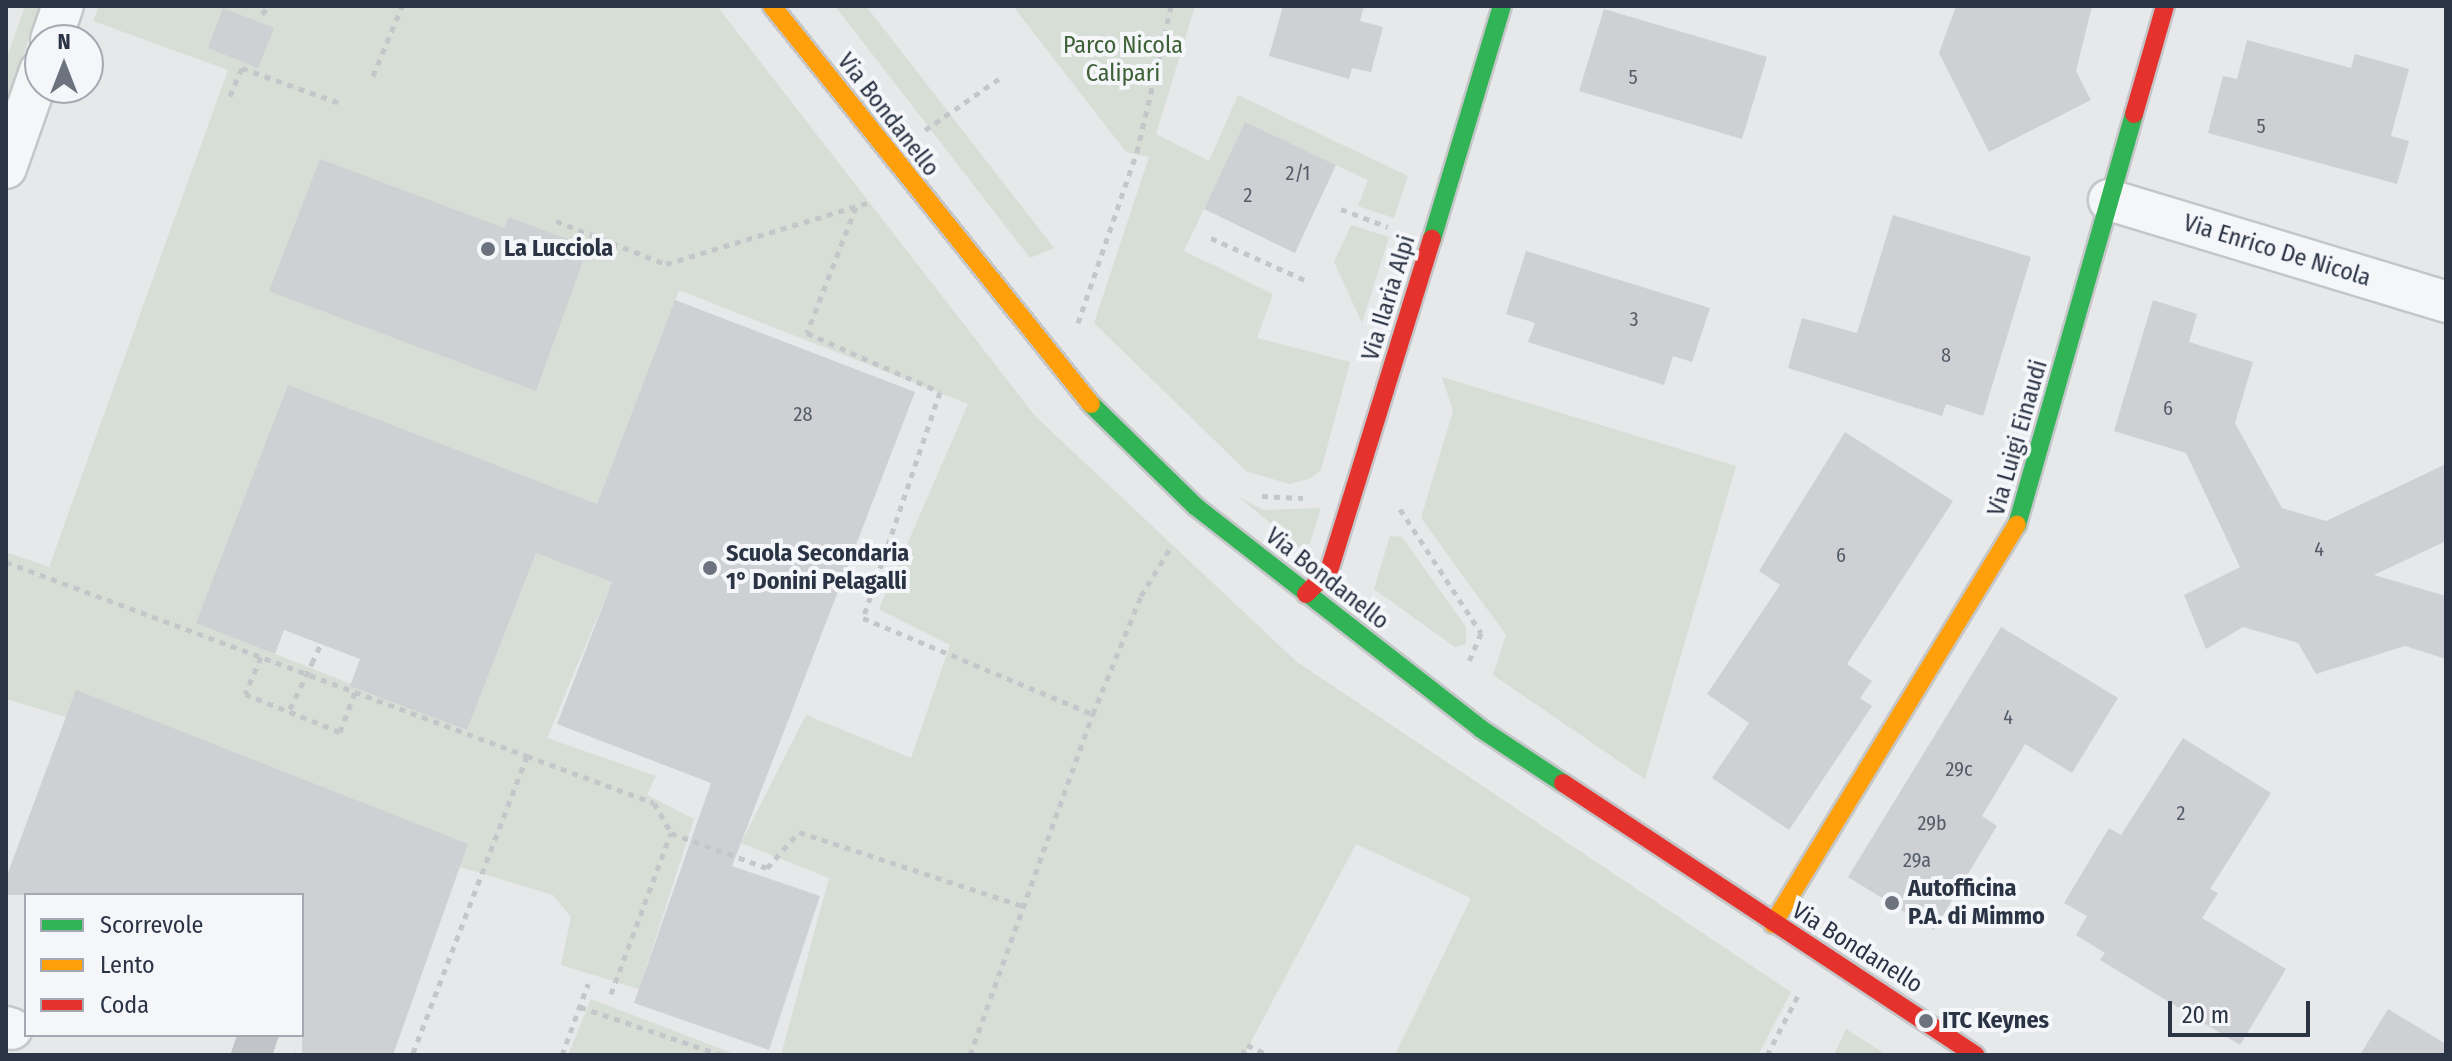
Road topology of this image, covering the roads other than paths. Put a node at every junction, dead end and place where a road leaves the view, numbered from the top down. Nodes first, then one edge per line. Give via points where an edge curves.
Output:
1 (772, 6) edge
2 (1502, 6) edge
3 (2165, 6) edge
4 (28, 104) edge
5 (6, 168) edge
6 (2109, 200) junction
7 (2446, 302) edge
8 (1306, 594) junction
9 (1773, 924) junction
10 (1975, 1055) edge

1 - 8 street, Via Bondanello via 1059,373 1195,506
2 - 8 street, Via Ilaria Alpi via 1354,497 1329,571
3 - 6 street, Via Luigi Einaudi
4 - 5 street
6 - 7 street, Via Enrico De Nicola
6 - 9 street, Via Luigi Einaudi via 2011,544
8 - 9 street, Via Bondanello via 1481,729
9 - 10 street, Via Bondanello

